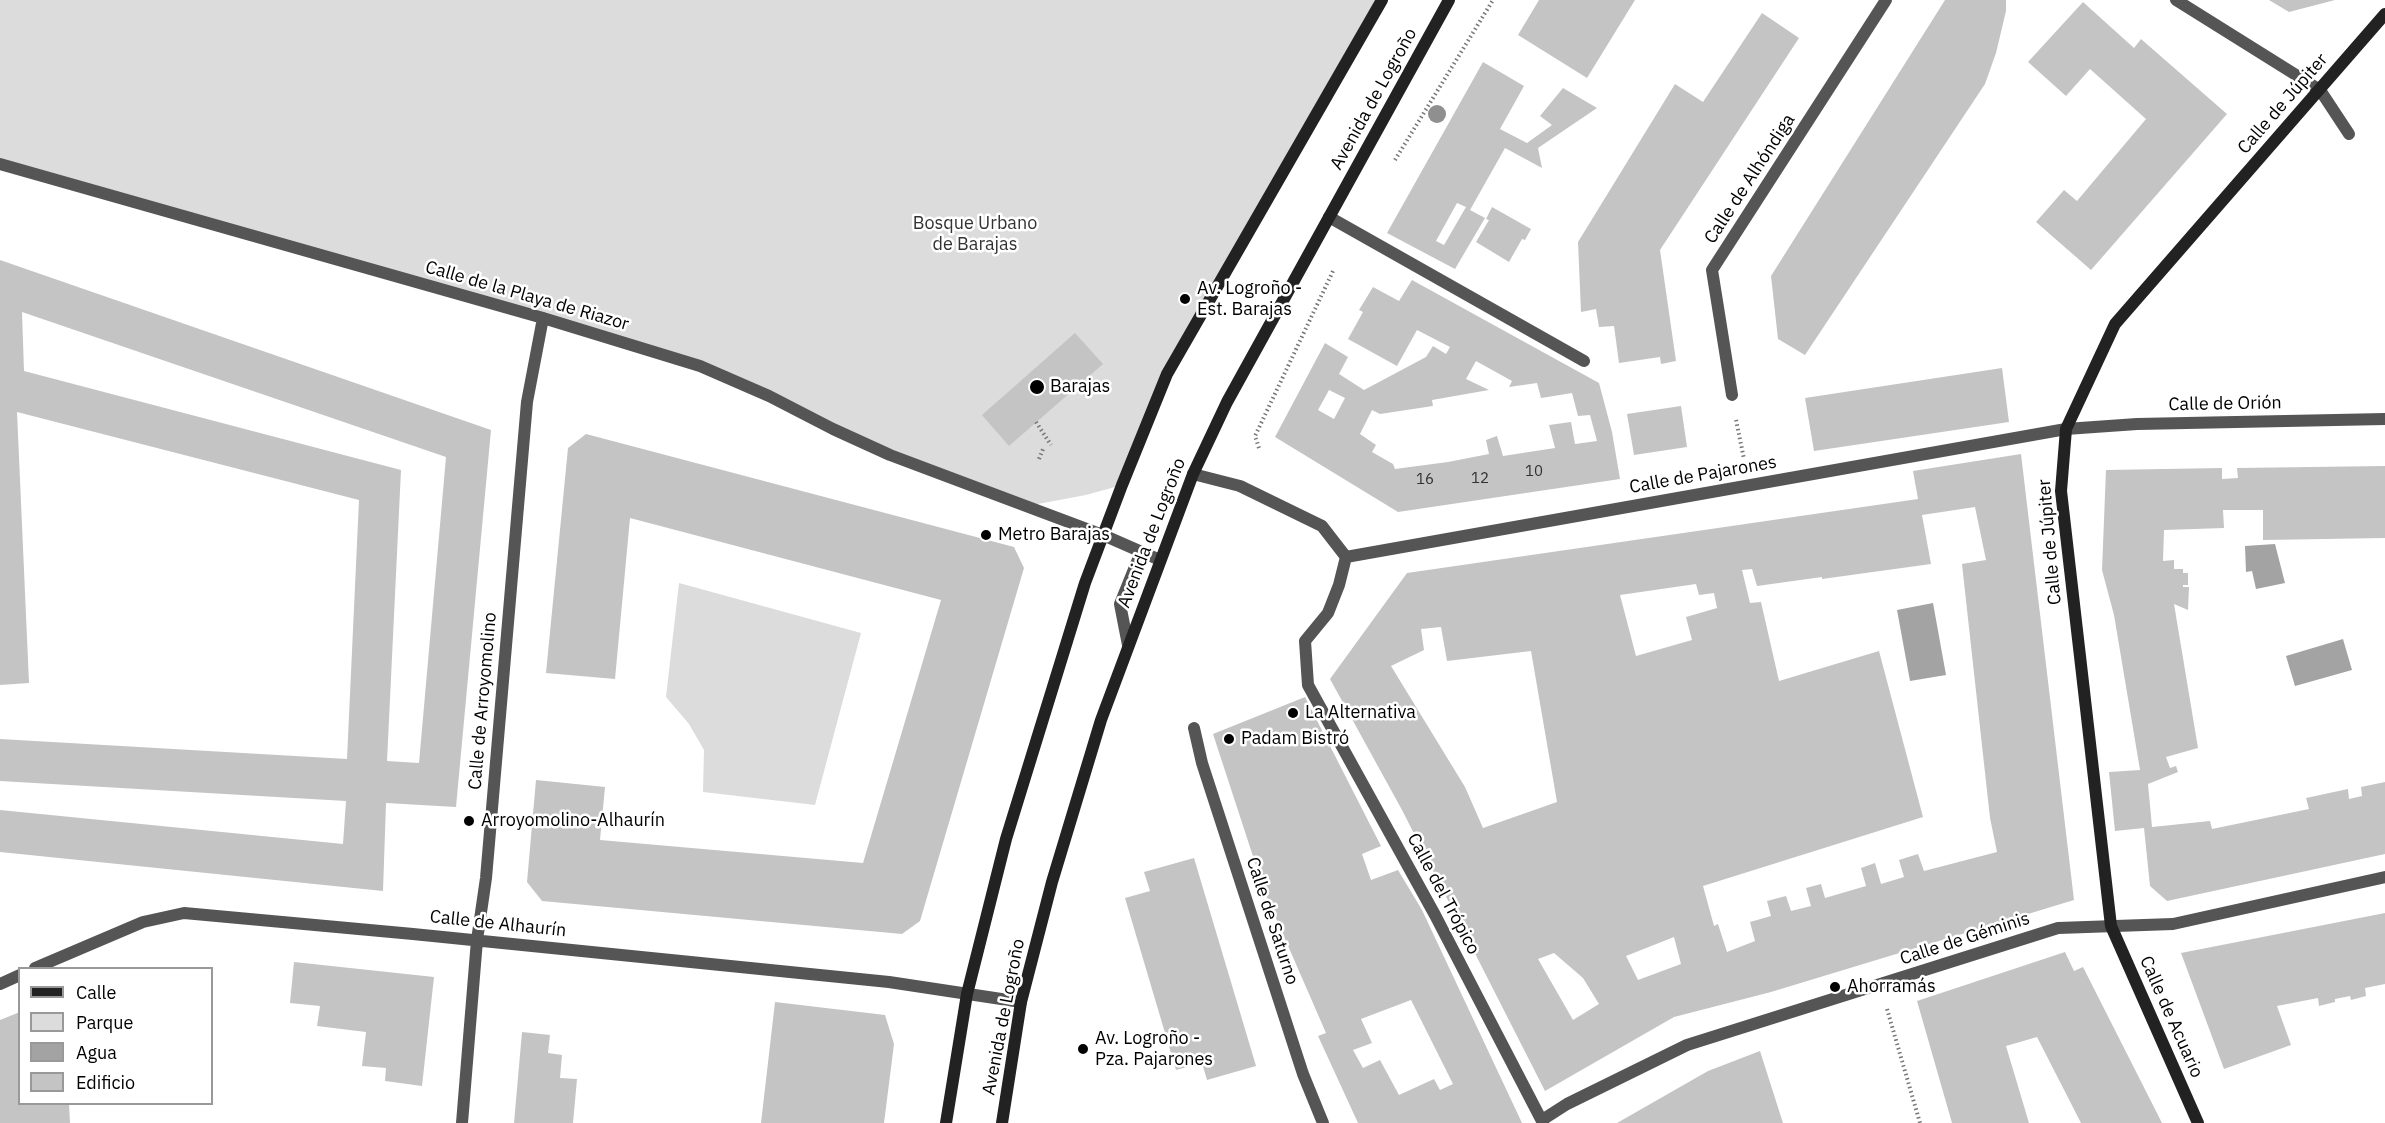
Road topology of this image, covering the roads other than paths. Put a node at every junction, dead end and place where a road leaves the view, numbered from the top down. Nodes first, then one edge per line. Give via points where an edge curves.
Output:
1 (1382, 0) edge
2 (1449, 0) edge
3 (1886, 0) edge
4 (2176, 0) edge
5 (2385, 14) edge
6 (2320, 90) junction
7 (2349, 134) dead end
8 (0, 164) edge
9 (1329, 218) junction
10 (543, 318) junction
11 (1584, 360) dead end
12 (1732, 395) road end
13 (2385, 419) edge
14 (2066, 429) junction
15 (1194, 474) junction
16 (1102, 535) junction
17 (1141, 552) junction
18 (1346, 557) junction
19 (1160, 560) junction
20 (1128, 645) junction
21 (1194, 728) dead end
22 (2385, 877) edge
23 (2111, 926) junction
24 (477, 940) junction
25 (40, 967) edge
26 (18, 976) edge
27 (0, 984) edge
28 (967, 994) junction
29 (1021, 1002) junction
30 (1542, 1121) edge
31 (462, 1123) edge
32 (946, 1123) edge
33 (1002, 1123) edge
34 (1323, 1123) edge
35 (2198, 1123) edge

1 - 16 main road, Avenida de Logroño via 1167,374
2 - 9 main road, Avenida de Logroño
3 - 12 street, Calle de Alhóndiga via 1712,270
4 - 6 street
5 - 6 main road, Calle de Júpiter
6 - 7 street
6 - 14 main road, Calle de Júpiter via 2115,324
8 - 10 street, Calle de la Playa de Riazor
9 - 11 street
9 - 15 main road, Avenida de Logroño via 1227,402
10 - 16 street, Calle de la Playa de Riazor via 700,366 890,455
10 - 24 street, Calle de Arroyomolino via 526,402 486,878
13 - 14 street, Calle de Orión
14 - 18 street, Calle de Pajarones
14 - 23 main road, Calle de Júpiter via 2061,491
15 - 18 street via 1240,486 1322,526
15 - 19 main road, Avenida de Logroño
16 - 17 street, Calle de la Playa de Riazor
16 - 28 main road, Avenida de Logroño via 1006,839
17 - 19 street, Calle de la Playa de Riazor
17 - 20 street via 1120,604
18 - 30 street, Calle del Trópico via 1328,613 1305,641 1308,685 1435,915
19 - 20 main road, Avenida de Logroño
20 - 29 main road, Avenida de Logroño via 1052,882
21 - 34 street, Calle de Saturno via 1302,1074
22 - 23 street, Calle de Géminis via 2173,924
23 - 30 street, Calle de Géminis via 2058,928 1687,1045 1567,1104
23 - 35 main road, Calle de Acuario
24 - 25 street, Calle de Alhaurín via 184,913 143,921
24 - 28 street, Calle de Alhaurín via 889,982
24 - 31 street, Calle de Arroyomolino
26 - 27 street
28 - 29 street, Calle de Alhaurín
28 - 32 main road, Avenida de Logroño
29 - 33 main road, Avenida de Logroño

